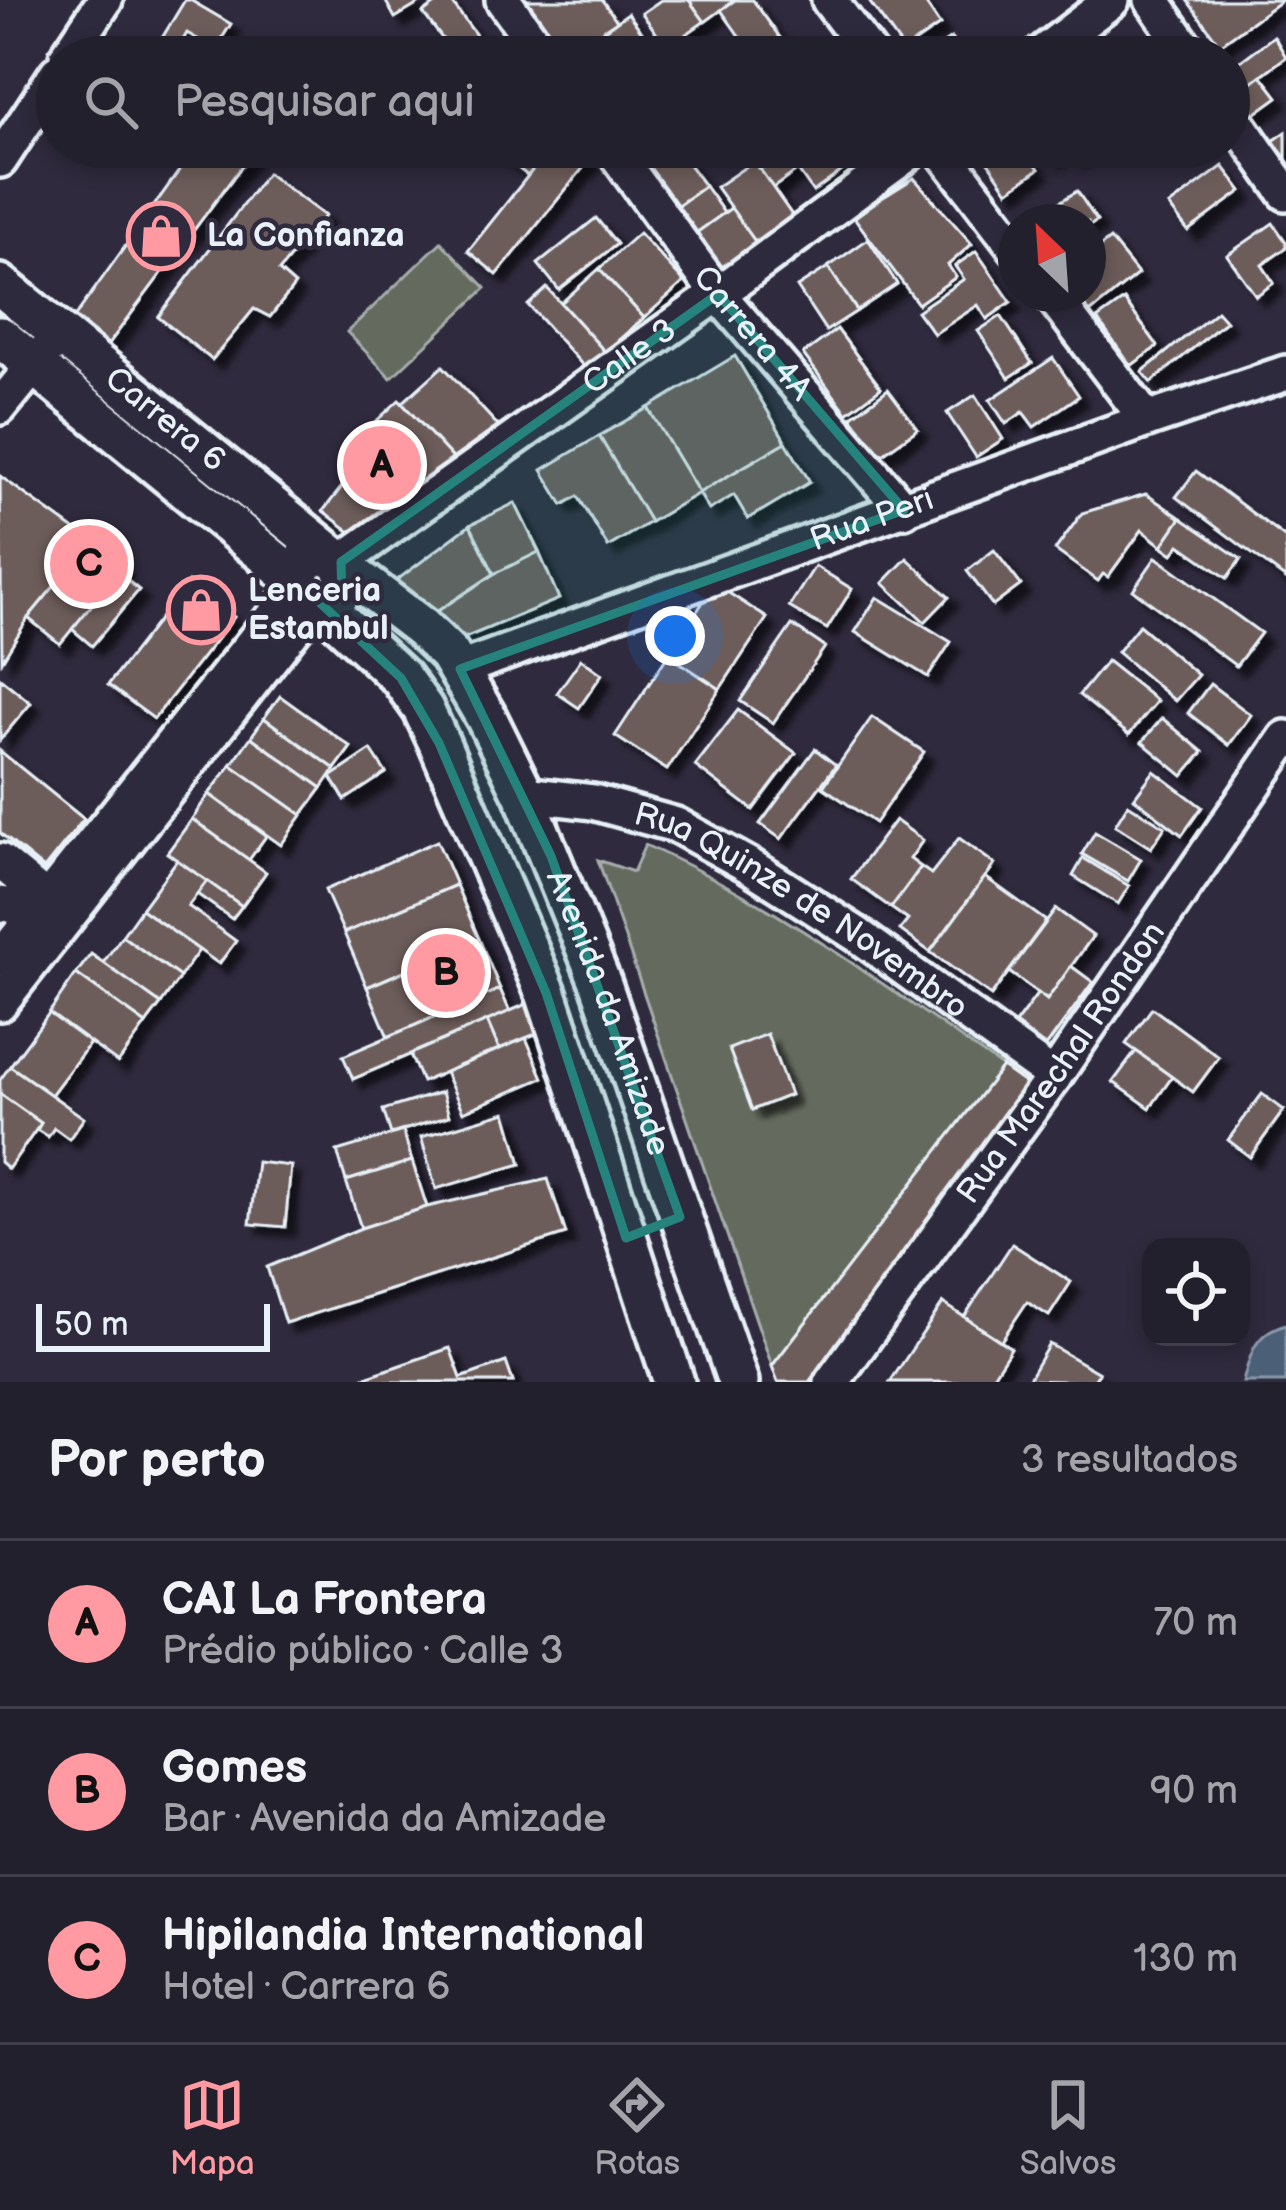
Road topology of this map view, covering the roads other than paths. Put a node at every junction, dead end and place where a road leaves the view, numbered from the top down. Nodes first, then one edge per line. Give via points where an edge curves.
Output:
1 (105, 0) edge
2 (502, 0) edge
3 (829, 0) edge
4 (1112, 0) edge
5 (1152, 0) edge
6 (82, 36) edge
7 (529, 36) edge
8 (856, 36) edge
9 (1064, 36) edge
10 (1177, 36) edge
11 (36, 105) edge
12 (1250, 141) edge
13 (0, 160) edge
14 (626, 168) edge
15 (888, 168) edge
16 (955, 168) edge
17 (1286, 193) edge
18 (998, 224) edge
19 (0, 286) edge
20 (718, 293) junction
21 (1065, 312) edge
22 (0, 337) edge
23 (47, 349) junction
24 (1286, 373) edge
25 (0, 407) edge
26 (1147, 420) junction
27 (904, 510) junction
28 (339, 562) junction
29 (308, 592) junction
30 (455, 662) junction
31 (400, 678) joint
32 (1286, 738) edge
33 (524, 794) junction
34 (0, 861) edge
35 (0, 904) edge
36 (44, 905) junction
37 (0, 959) edge
38 (0, 1003) edge
39 (1054, 1077) junction
40 (680, 1217) junction
41 (626, 1238) junction
42 (674, 1382) edge
43 (738, 1382) edge
44 (832, 1382) edge

1 - 6 street
2 - 7 street
3 - 8 street
4 - 9 street
5 - 10 street
11 - 13 street
12 - 17 street
14 - 20 street, Carrera 4A
15 - 20 street, Calle 3
16 - 18 street
19 - 23 main road, Carrera 6
20 - 27 street, Carrera 4A
20 - 28 street, Calle 3
21 - 26 street
22 - 23 main road, Carrera 6
23 - 25 street
23 - 28 main road, Carrera 6
23 - 29 main road, Carrera 6
24 - 26 street, Rua Peri
26 - 27 street, Rua Peri
27 - 30 street, Rua Peri
28 - 29 main road via 346,577 335,598
28 - 30 main road, Carrera 6
29 - 31 main road, Carrera 6
29 - 36 street
29 - 38 street
30 - 33 main road, Avenida da Amizade
31 - 41 main road, Avenida da Amizade via 439,742 546,993
32 - 39 street, Rua Marechal Rondon
33 - 39 street, Rua Quinze de Novembro via 676,825 858,935
33 - 40 main road, Avenida da Amizade via 601,984
34 - 36 street
35 - 36 street
36 - 37 street
39 - 44 street, Rua Marechal Rondon
40 - 41 main road
40 - 43 main road, Avenida da Amizade
41 - 42 main road, Avenida da Amizade

